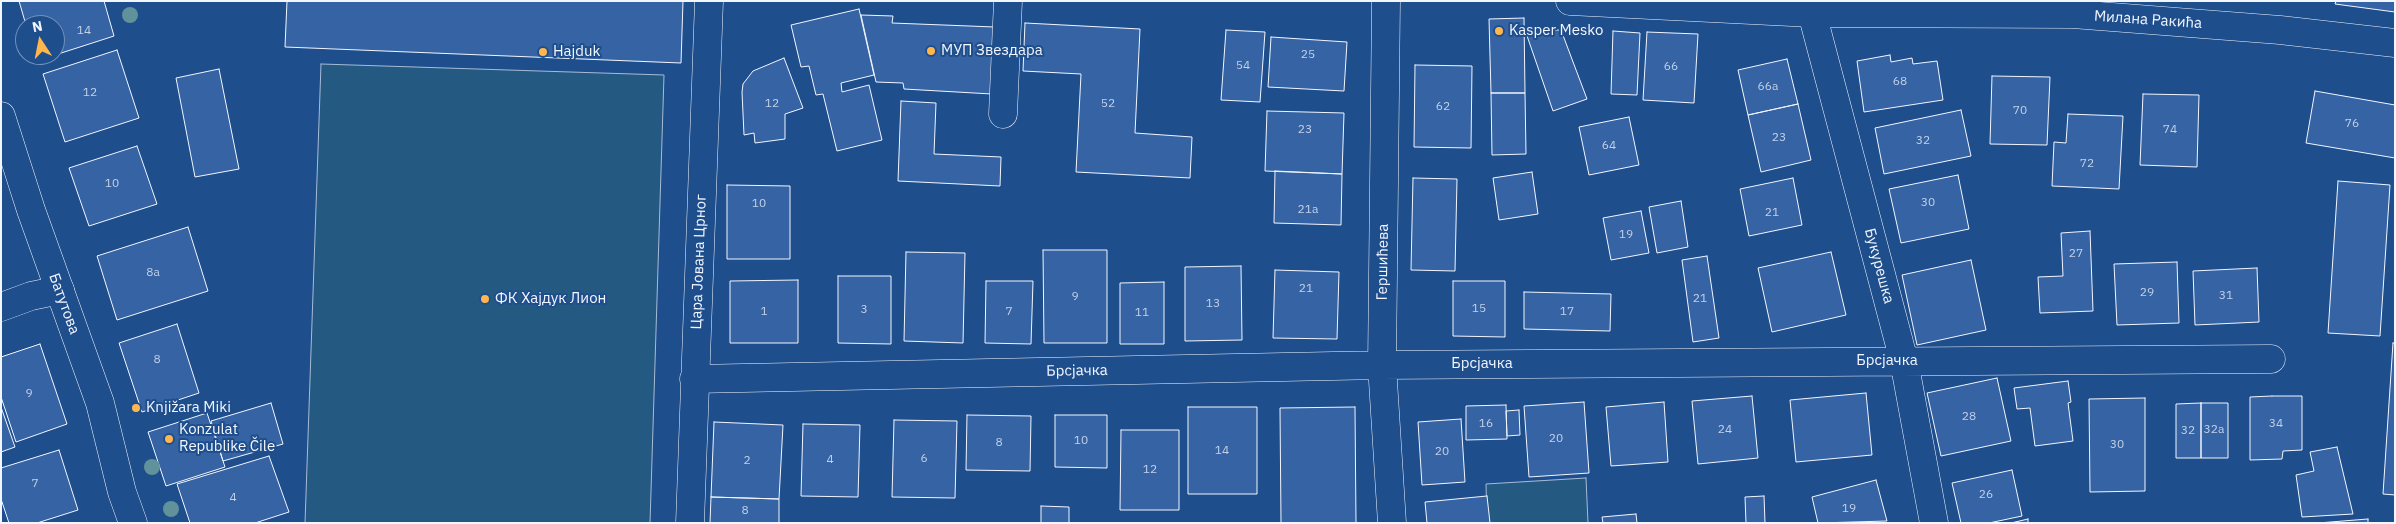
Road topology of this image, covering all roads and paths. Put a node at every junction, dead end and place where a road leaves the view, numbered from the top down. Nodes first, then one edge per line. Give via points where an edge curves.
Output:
1 (709, 1) edge
2 (1008, 1) edge
3 (1386, 1) edge
4 (1570, 1) edge
5 (1812, 13) junction
6 (2395, 43) edge
7 (1003, 114) dead end
8 (1, 116) edge
9 (60, 290) junction
10 (1, 307) edge
11 (2271, 359) dead end
12 (1904, 361) junction
13 (1382, 365) junction
14 (694, 379) junction
15 (122, 492) junction
16 (123, 523) edge
17 (133, 523) edge
18 (690, 523) edge
19 (1392, 523) edge
20 (1934, 523) edge

1 - 14 street, Цара Јована Црног
2 - 7 street
3 - 13 street, Гершићева
4 - 5 street, Милана Ракића
5 - 6 street, Милана Ракића via 2073,14 2280,30
5 - 12 street, Букурешка
8 - 9 street, Батутова
9 - 10 street
9 - 15 street, Батутова via 100,403
11 - 12 street, Брсјачка
12 - 13 street, Брсјачка
12 - 20 street, Букурешка
13 - 14 street, Брсјачка
13 - 19 street, Гершићева
14 - 18 street, Цара Јована Црног
15 - 16 street, Батутова
15 - 17 street, Батутова

